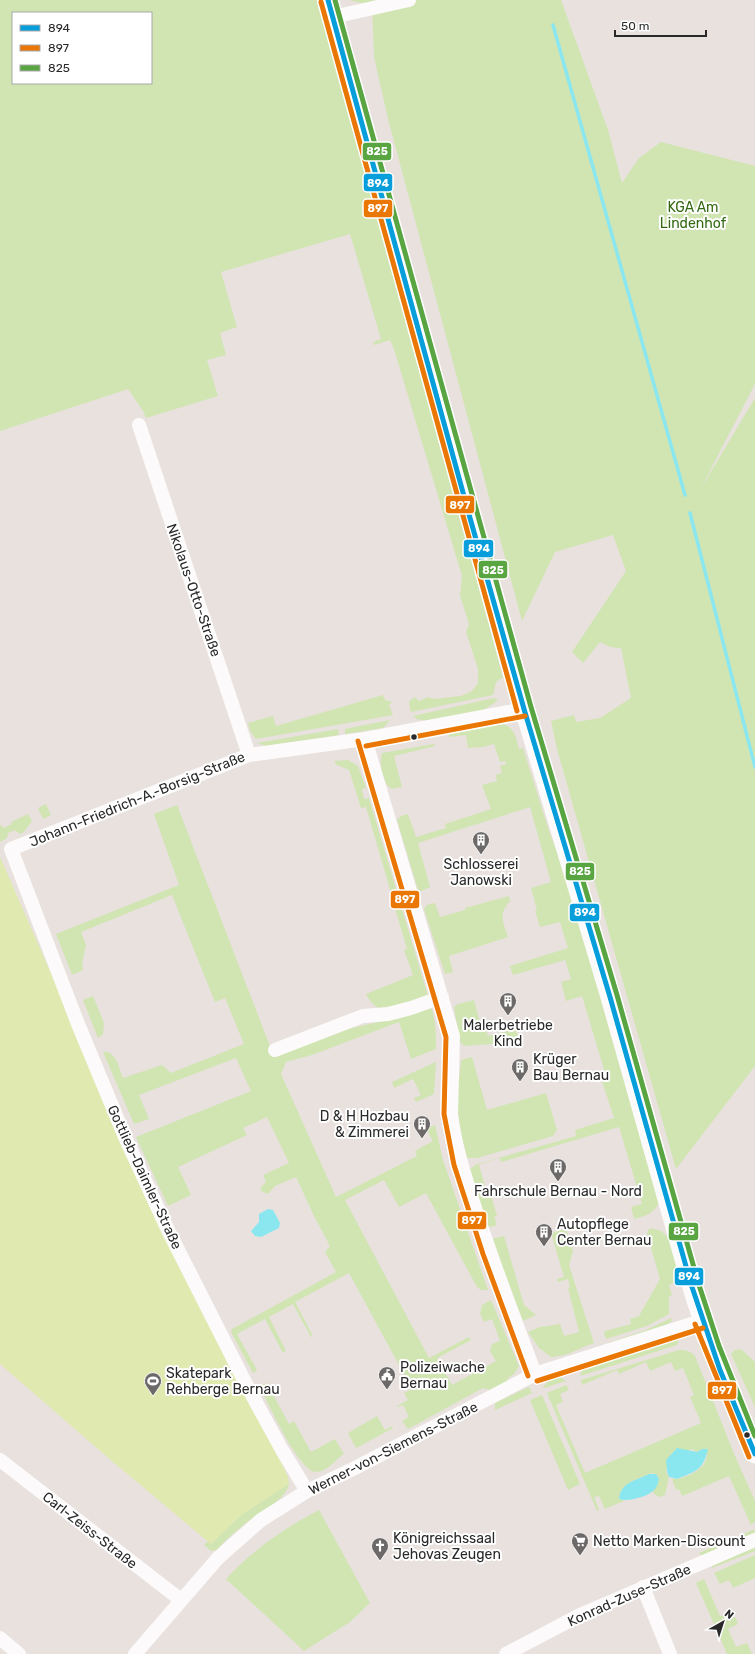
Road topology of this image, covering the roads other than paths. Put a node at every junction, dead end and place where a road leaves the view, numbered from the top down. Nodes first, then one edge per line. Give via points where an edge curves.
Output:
1 (409, 0) edge
2 (330, 9) edge
3 (139, 426) dead end
4 (524, 709) junction
5 (365, 739) junction
6 (249, 755) junction
7 (11, 849) joint
8 (442, 997) junction
9 (275, 1050) dead end
10 (702, 1321) junction
11 (535, 1374) junction
12 (755, 1454) edge
13 (0, 1460) edge
14 (308, 1491) junction
15 (755, 1540) edge
16 (643, 1587) junction
17 (181, 1600) junction
18 (0, 1638) edge
19 (19, 1654) edge
20 (135, 1654) edge
21 (506, 1654) edge
22 (670, 1654) edge

1 - 2 street
2 - 4 main road
3 - 6 street, Nikolaus-Otto-Straße
4 - 5 street, Johann-Friedrich-A.-Borsig-Straße
4 - 10 main road via 610,997
5 - 6 street, Johann-Friedrich-A.-Borsig-Straße
5 - 8 street
6 - 7 street, Johann-Friedrich-A.-Borsig-Straße
7 - 14 street, Gottlieb-Daimler-Straße via 78,1024 124,1135 164,1222 257,1404
8 - 9 street via 388,1014 363,1016
8 - 11 street via 453,1036 450,1098 452,1125 484,1235
10 - 11 street, Werner-von-Siemens-Straße
10 - 12 main road
11 - 14 street, Werner-von-Siemens-Straße
13 - 17 street, Carl-Zeiss-Straße
14 - 17 street, Werner-von-Siemens-Straße via 245,1534 218,1558
15 - 16 street, Konrad-Zuse-Straße
16 - 21 street, Konrad-Zuse-Straße via 580,1615
16 - 22 street
17 - 20 street, Werner-von-Siemens-Straße
18 - 19 street

